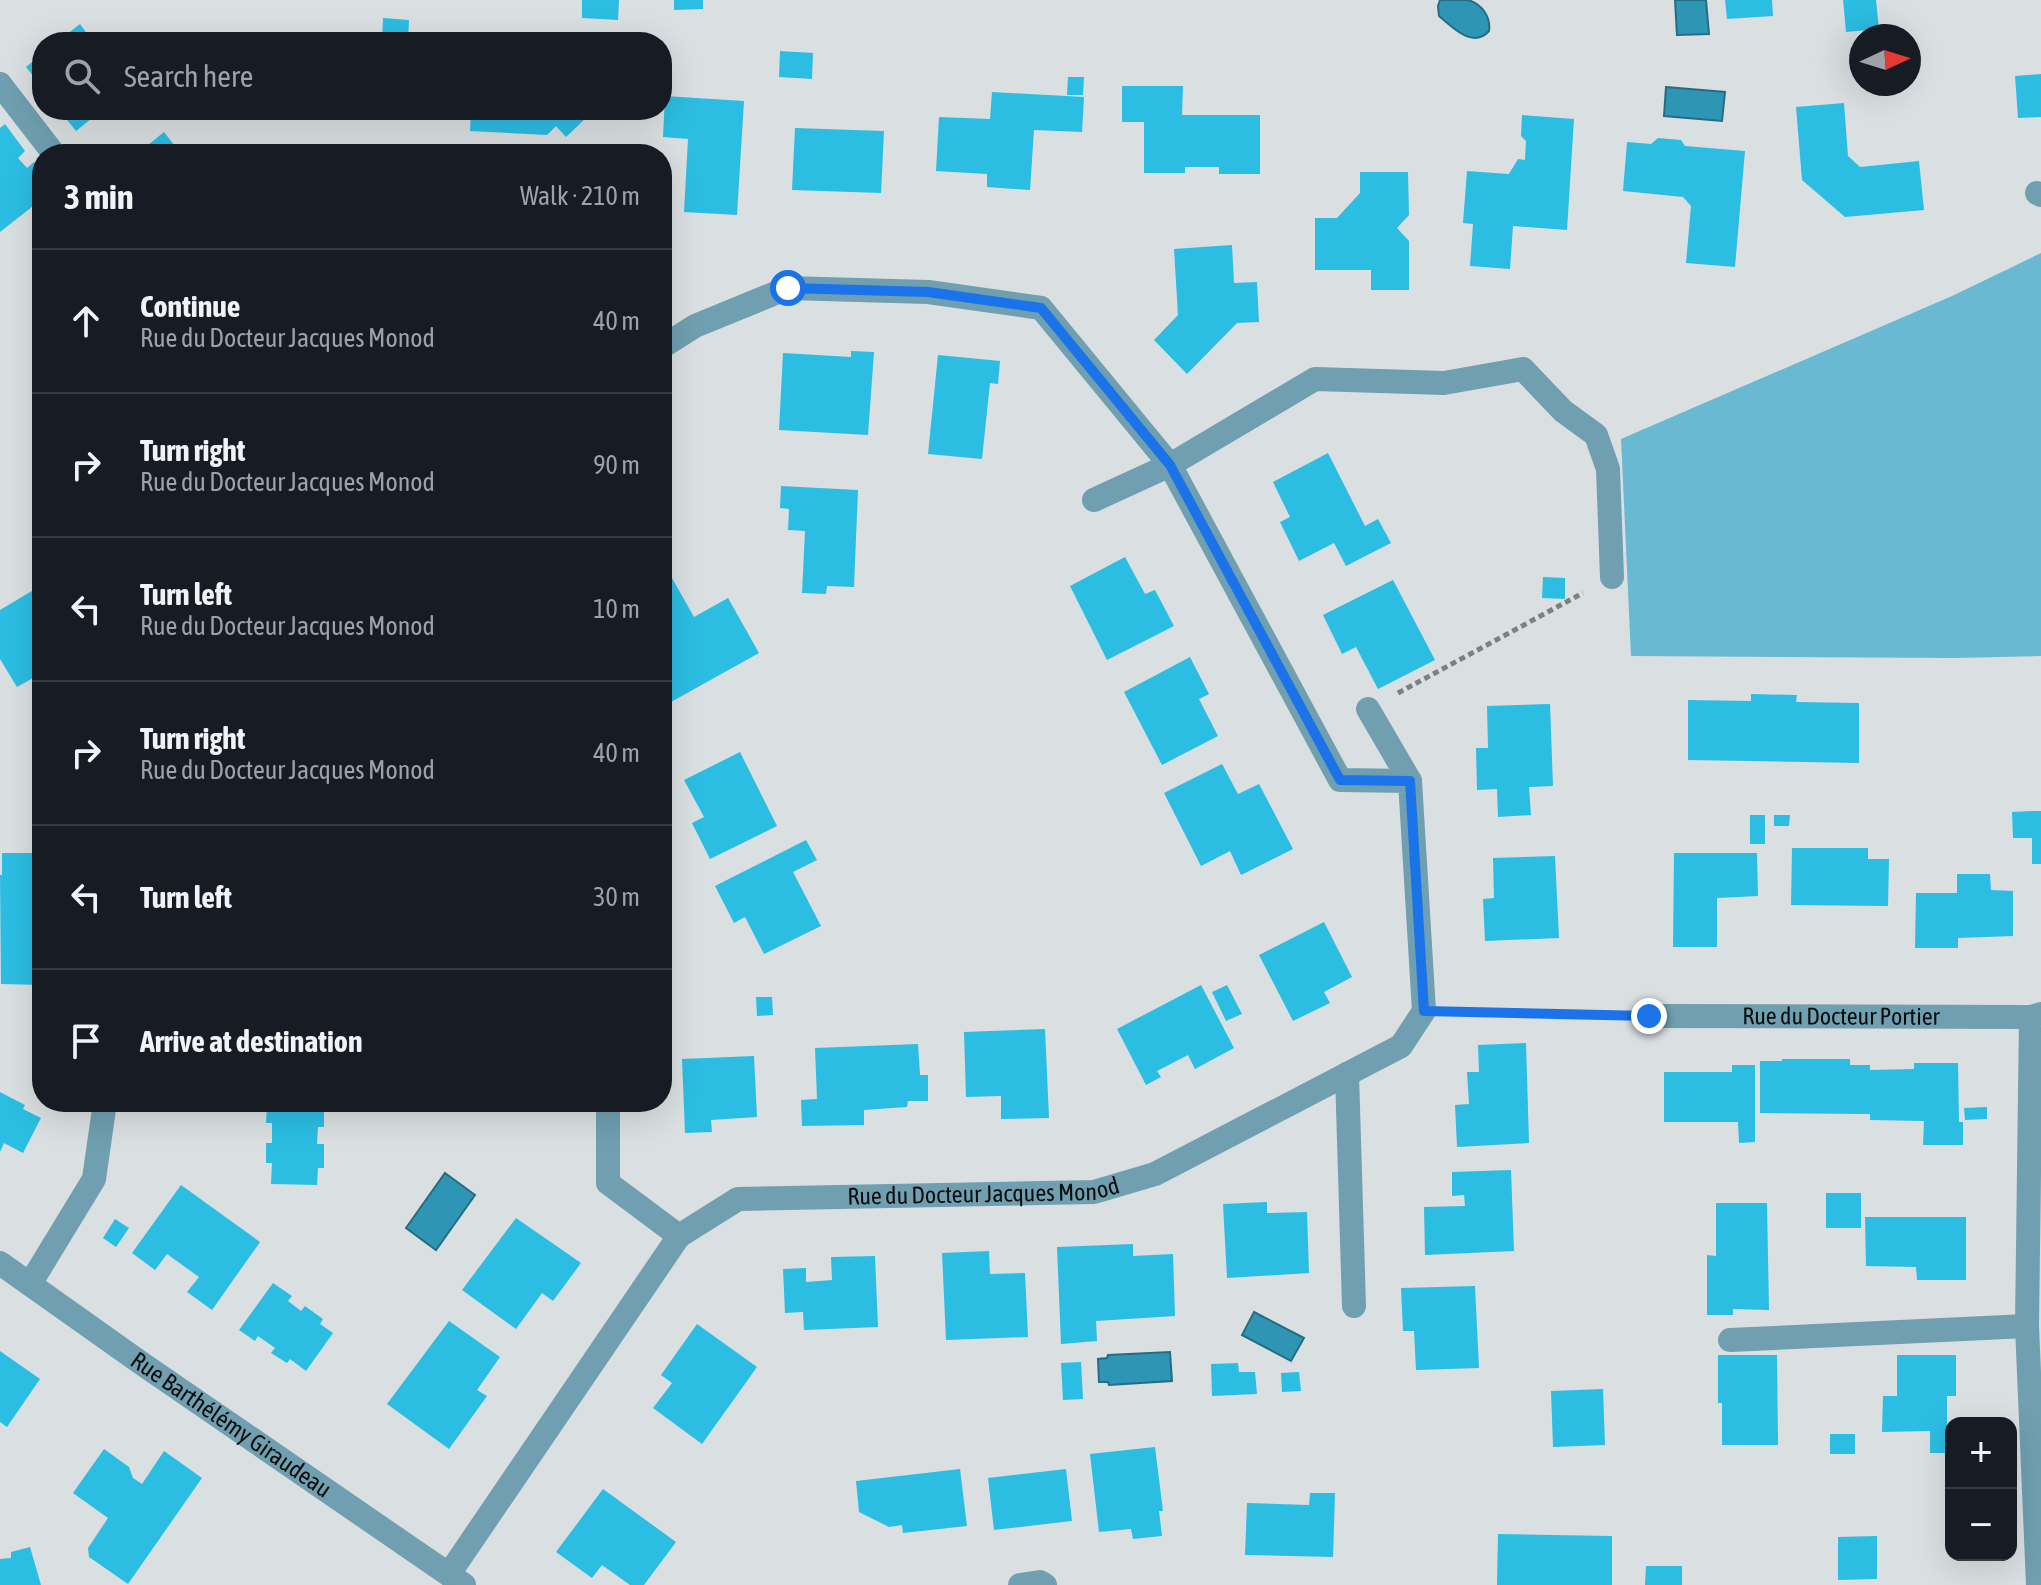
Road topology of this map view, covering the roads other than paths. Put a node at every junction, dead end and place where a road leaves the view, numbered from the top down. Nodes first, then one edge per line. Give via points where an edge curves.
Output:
1 (0, 84) edge
2 (46, 144) edge
3 (672, 341) edge
4 (1170, 465) junction
5 (1094, 500) dead end
6 (1612, 577) road end
7 (1368, 709) road end
8 (1410, 781) junction
9 (1649, 1016) road end
10 (2036, 1016) edge
11 (1347, 1074) junction
12 (104, 1112) edge
13 (608, 1112) edge
14 (679, 1236) junction
15 (0, 1263) edge
16 (30, 1284) junction
17 (1354, 1306) dead end
18 (2027, 1326) junction
19 (1730, 1340) dead end
20 (456, 1580) edge
21 (1020, 1585) edge
22 (1045, 1585) edge
23 (2038, 1585) edge

1 - 2 street
3 - 4 street via 788,288 928,292 1041,308
4 - 5 street
4 - 6 street via 1315,379 1444,383 1523,369 1563,411 1596,435 1608,469
4 - 8 street via 1340,780
7 - 8 street
8 - 11 street, Rue du Docteur Jacques Monod via 1424,1011 1401,1046
9 - 10 street, Rue du Docteur Portier
10 - 18 street
11 - 14 street, Rue du Docteur Jacques Monod via 1155,1174 1094,1192 738,1199
11 - 17 street
12 - 16 street via 94,1179
13 - 14 street via 608,1183
14 - 20 street, Rue du Docteur Jacques Monod
15 - 16 street, Rue Barthélémy Giraudeau
16 - 20 street, Rue Barthélémy Giraudeau
18 - 19 street
18 - 23 street
21 - 22 street

